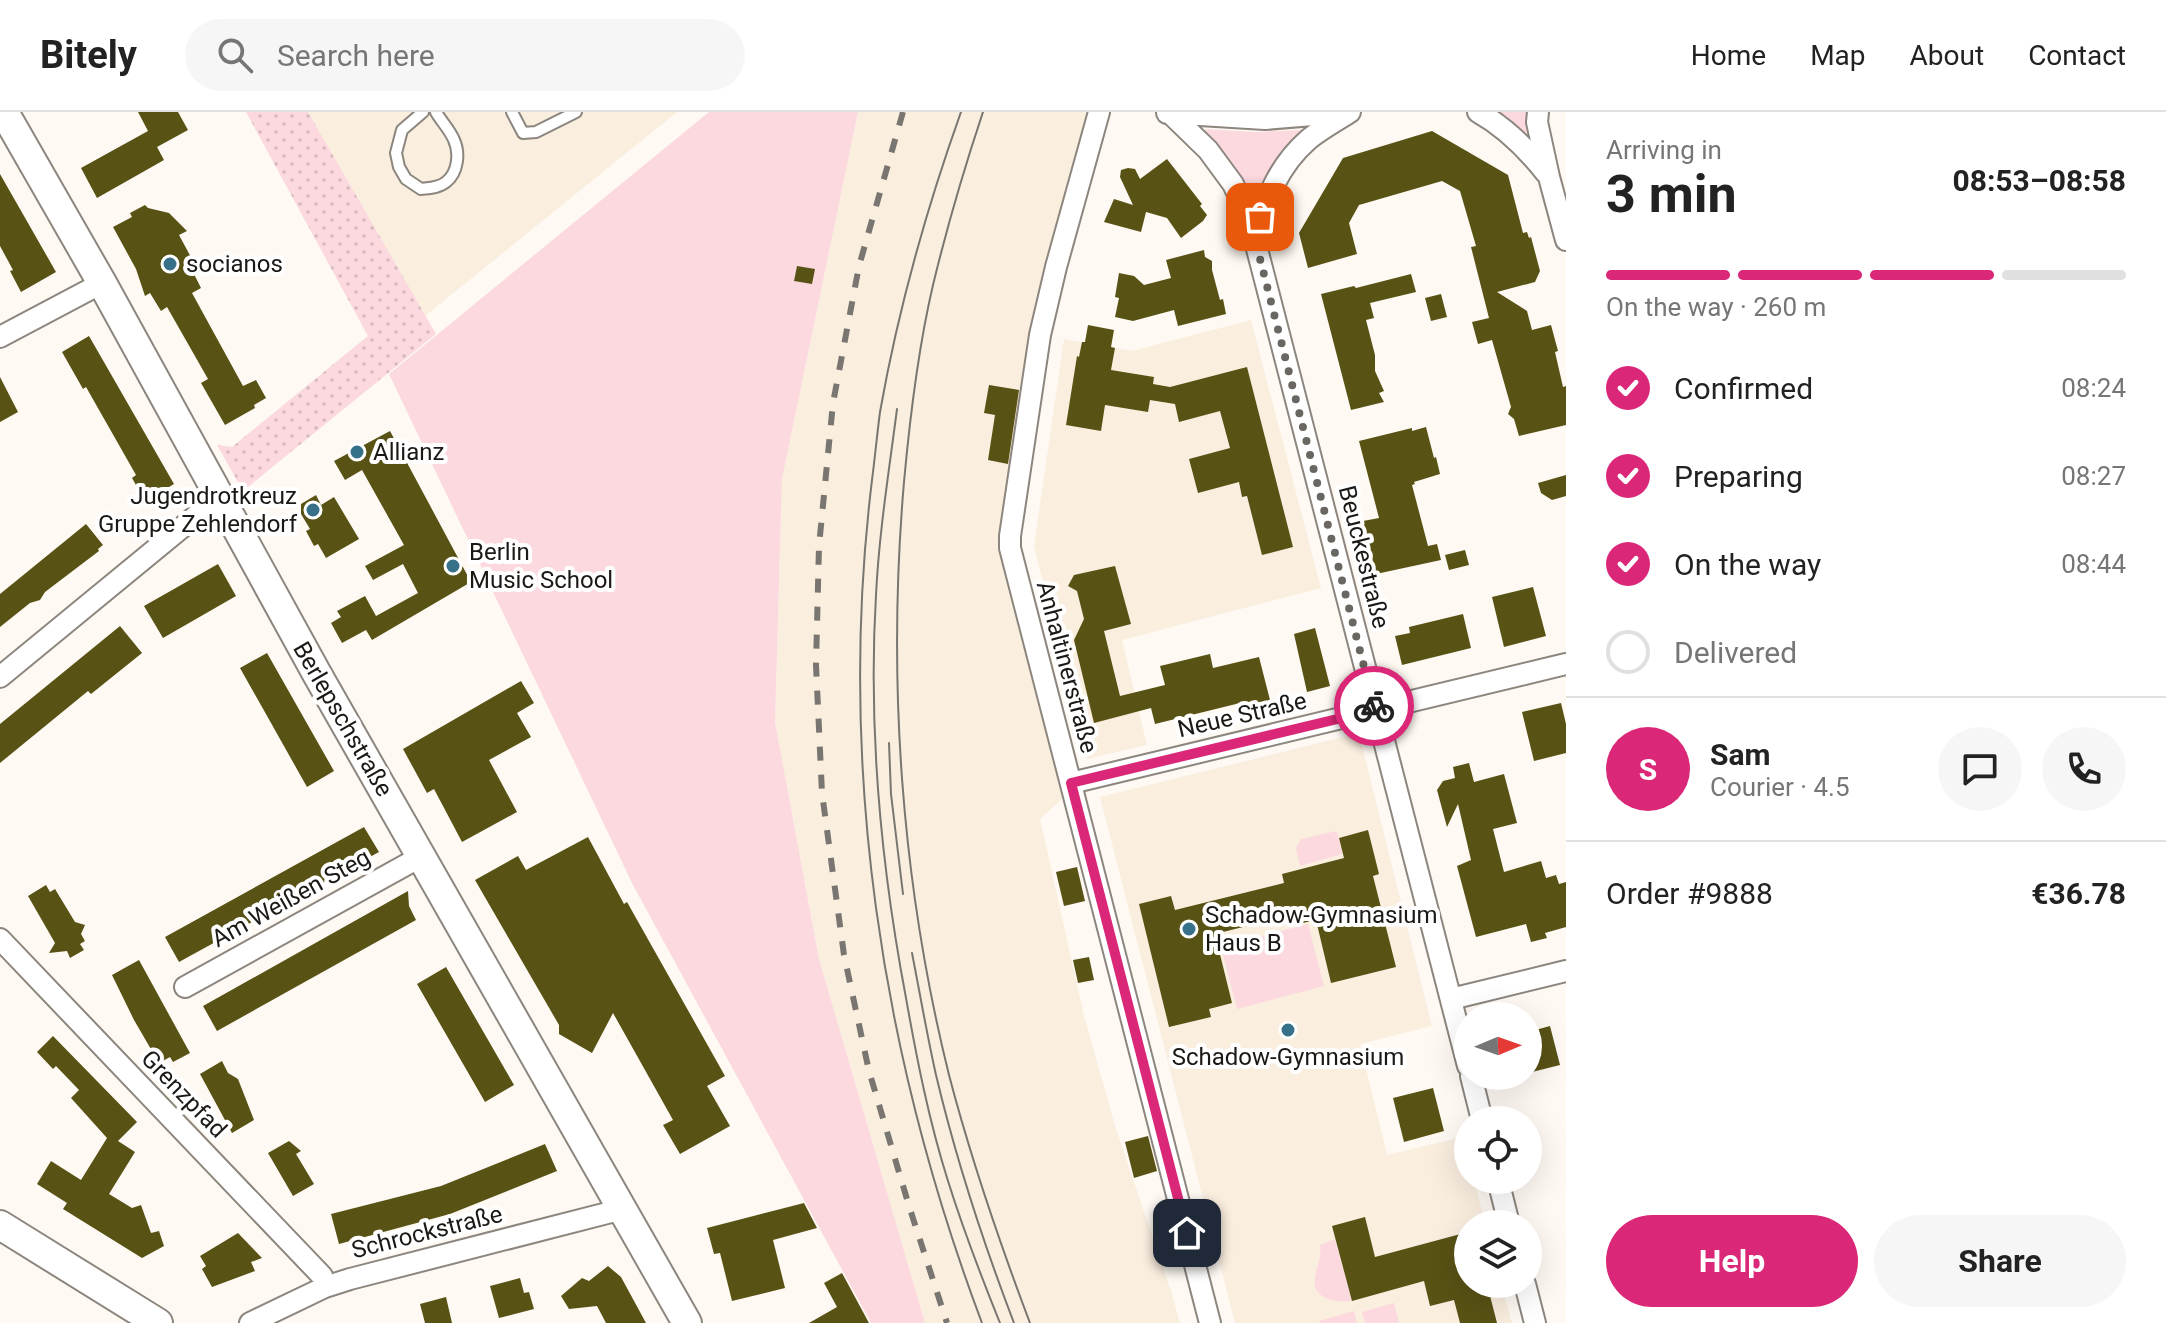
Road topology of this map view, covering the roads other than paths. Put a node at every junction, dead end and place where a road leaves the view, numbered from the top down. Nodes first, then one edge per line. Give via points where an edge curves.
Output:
1 (4, 112) edge
2 (423, 112) edge
3 (436, 112) edge
4 (512, 112) edge
5 (576, 112) edge
6 (1099, 112) edge
7 (1350, 112) edge
8 (1478, 112) edge
9 (1538, 112) edge
10 (1168, 114) edge
11 (1549, 177) junction
12 (1566, 240) edge
13 (1257, 247) junction
14 (102, 283) junction
15 (0, 337) edge
16 (219, 497) junction
17 (1566, 664) edge
18 (0, 677) edge
19 (1375, 710) junction
20 (1071, 783) junction
21 (422, 856) junction
22 (0, 939) edge
23 (1566, 971) edge
24 (185, 987) dead end
25 (1451, 999) junction
26 (1454, 1011) edge
27 (623, 1209) junction
28 (0, 1225) edge
29 (325, 1287) junction
30 (1529, 1298) edge
31 (158, 1323) edge
32 (250, 1323) edge
33 (687, 1323) edge
34 (1210, 1323) edge
35 (1535, 1323) edge

1 - 14 street, Berlepschstraße
2 - 3 lane via 402,130 396,153 406,179 421,189 448,181 458,156
4 - 5 lane via 523,133
6 - 20 street, Anhaltinerstraße via 1040,335 1010,536
7 - 10 street via 1265,119
7 - 13 street, Beuckestraße via 1309,139 1288,163 1260,217
8 - 11 street via 1506,131
9 - 11 street
10 - 13 street, Beuckestraße via 1208,150 1233,184
11 - 12 street
13 - 19 street, Beuckestraße
14 - 15 street
14 - 16 street, Berlepschstraße
16 - 18 street
16 - 21 street, Berlepschstraße
17 - 19 street, Neue Straße
19 - 20 street, Neue Straße
19 - 25 street, Beuckestraße
20 - 34 street, Anhaltinerstraße
21 - 24 street, Am Weißen Steg
21 - 27 street, Berlepschstraße
22 - 29 street, Grenzpfad via 322,1276
23 - 25 street
25 - 26 street, Beuckestraße
27 - 29 street, Schrockstraße
27 - 33 street, Berlepschstraße
28 - 31 street
29 - 32 street, Schrockstraße
30 - 35 street

